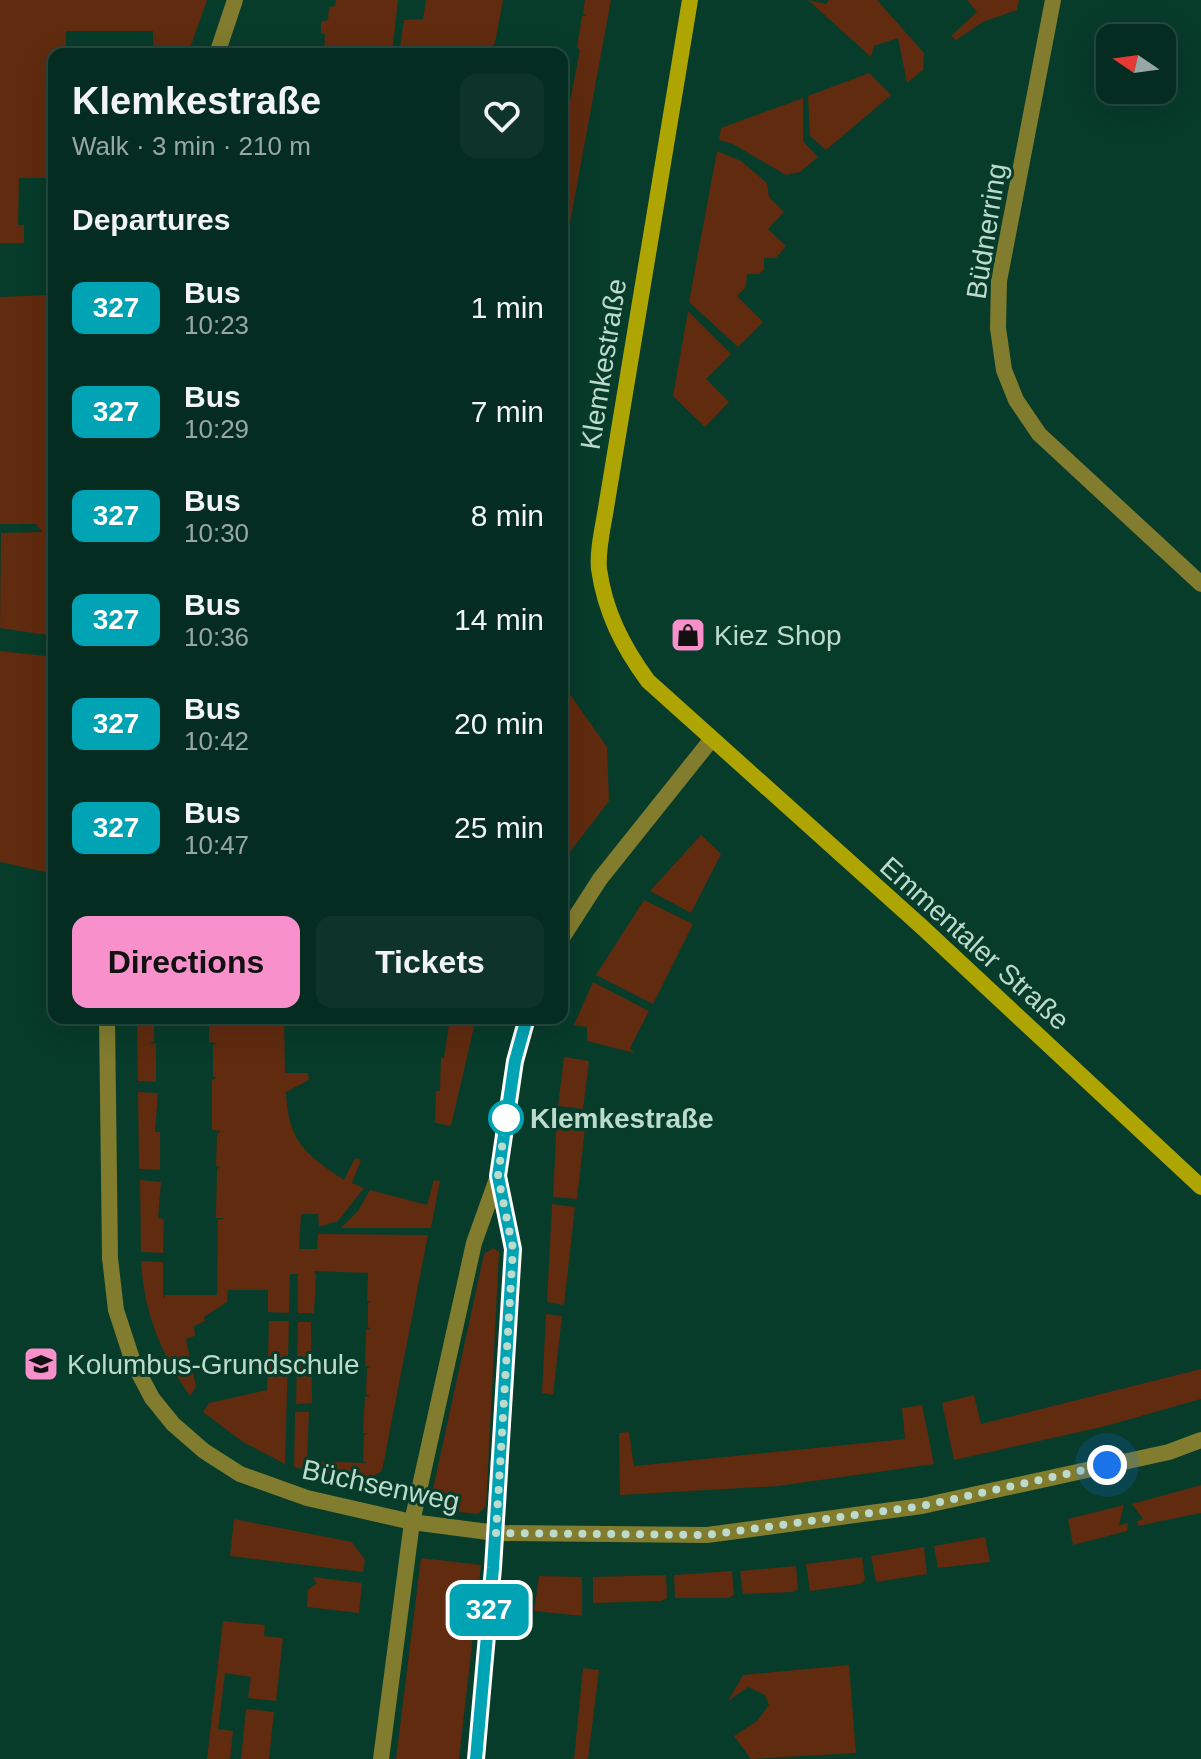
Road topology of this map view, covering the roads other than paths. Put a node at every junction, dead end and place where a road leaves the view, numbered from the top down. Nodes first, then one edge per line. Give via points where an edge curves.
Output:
1 (235, 0) edge
2 (690, 0) edge
3 (1053, 0) edge
4 (219, 48) edge
5 (1201, 584) edge
6 (711, 740) junction
7 (568, 929) edge
8 (107, 1024) edge
9 (525, 1024) edge
10 (498, 1176) junction
11 (1201, 1187) edge
12 (1201, 1440) edge
13 (412, 1522) junction
14 (496, 1533) junction
15 (381, 1759) edge
16 (476, 1759) edge

1 - 4 street
2 - 6 street, Klemkestraße via 599,567 625,650 648,681
3 - 5 street, Büdnerring via 999,281 1004,370 1039,434
6 - 7 street via 600,879
6 - 11 street, Emmentaler Straße via 922,927
8 - 13 street, Büchsenweg via 110,1258 133,1362 152,1398 204,1451 240,1474 307,1498
9 - 10 street
10 - 13 street via 474,1243
10 - 14 street via 513,1249
12 - 14 street, Büchsenweg via 1169,1452 922,1506 753,1529 707,1535
13 - 14 street, Büchsenweg
13 - 15 street
14 - 16 street

